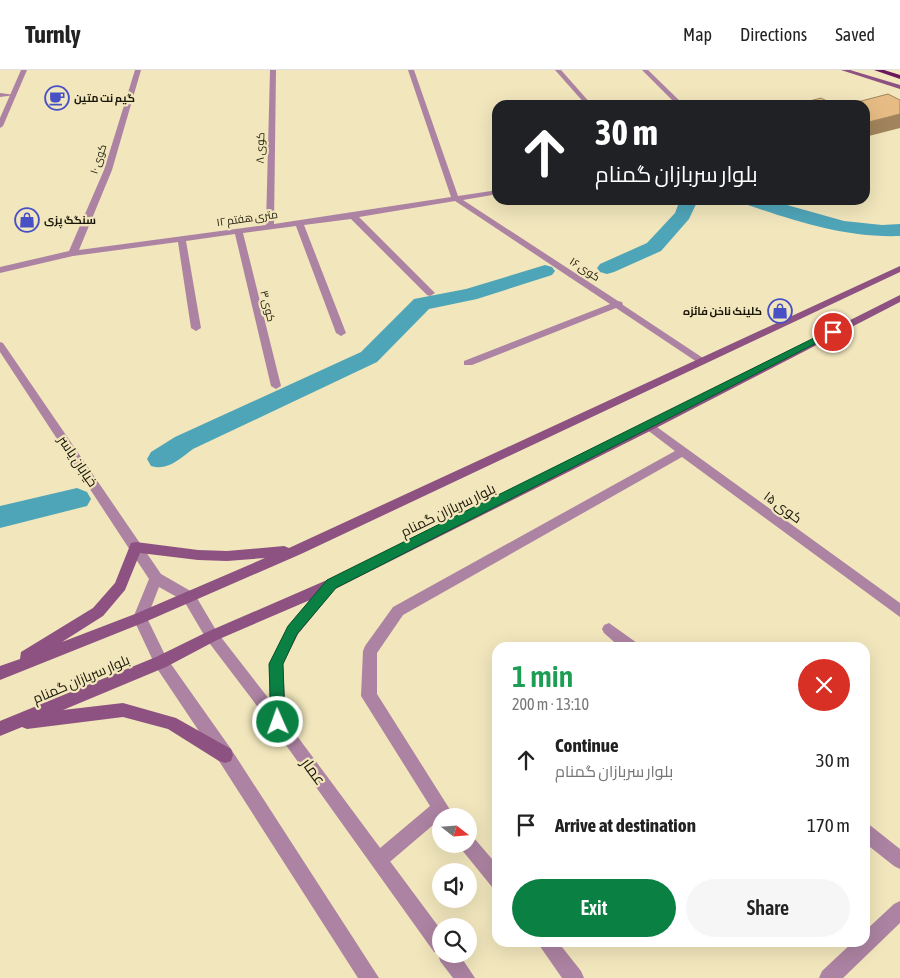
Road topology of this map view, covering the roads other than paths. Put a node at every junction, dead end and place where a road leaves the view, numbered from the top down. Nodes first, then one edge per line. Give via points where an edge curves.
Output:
1 (24, 70) edge
2 (138, 70) edge
3 (273, 70) edge
4 (412, 70) edge
5 (558, 70) edge
6 (645, 70) edge
7 (844, 70) edge
8 (877, 70) edge
9 (900, 77) edge
10 (900, 86) edge
11 (0, 95) edge
12 (12, 95) junction
13 (585, 100) edge
14 (676, 100) edge
15 (0, 126) edge
16 (492, 193) edge
17 (455, 198) junction
18 (353, 216) junction
19 (299, 223) junction
20 (270, 227) junction
21 (238, 231) junction
22 (182, 238) junction
23 (73, 253) junction
24 (900, 269) edge
25 (0, 270) edge
26 (430, 293) dead end
27 (900, 298) edge
28 (619, 304) junction
29 (196, 328) dead end
30 (341, 332) dead end
31 (0, 345) edge
32 (701, 360) junction
33 (468, 362) dead end
34 (276, 386) dead end
35 (650, 426) junction
36 (683, 452) junction
37 (136, 547) junction
38 (296, 550) junction
39 (156, 578) junction
40 (332, 584) junction
41 (189, 597) junction
42 (900, 610) edge
43 (140, 618) junction
44 (609, 629) dead end
45 (212, 636) junction
46 (625, 642) edge
47 (161, 662) junction
48 (0, 673) edge
49 (278, 722) junction
50 (5, 727) edge
51 (225, 755) junction
52 (440, 808) edge
53 (432, 820) edge
54 (870, 836) edge
55 (475, 853) edge
56 (379, 860) junction
57 (900, 860) edge
58 (492, 874) edge
59 (900, 910) edge
60 (432, 933) edge
61 (870, 939) edge
62 (550, 947) edge
63 (861, 947) edge
64 (454, 963) edge
65 (369, 978) edge
66 (465, 978) edge
67 (574, 978) edge
68 (829, 978) edge

1 - 12 street
2 - 23 street, کوی ۱۰ via 108,170
3 - 20 street, کوی ۸
4 - 17 street
5 - 13 street
6 - 14 street
7 - 10 main road
8 - 9 highway
11 - 12 street
12 - 15 street
16 - 17 street, ۱۲ متری هفتم
17 - 18 street, ۱۲ متری هفتم
17 - 28 street, کوی ۱۶
18 - 19 street, ۱۲ متری هفتم
18 - 26 street
19 - 20 street, ۱۲ متری هفتم
19 - 30 street
20 - 21 street, ۱۲ متری هفتم
21 - 22 street, ۱۲ متری هفتم
21 - 34 street, کوی ۳
22 - 23 street, ۱۲ متری هفتم
22 - 29 street
23 - 25 street, ۱۲ متری هفتم
24 - 32 main road, بلوار سربازان گمنام
27 - 35 main road, بلوار سربازان گمنام
28 - 32 street, کوی ۱۶
28 - 33 street
31 - 37 street, خیابان یاسر
32 - 38 main road, بلوار سربازان گمنام
35 - 36 street, کوی ۱۵
35 - 40 main road, بلوار سربازان گمنام
36 - 42 street, کوی ۱۵
36 - 52 street via 398,611 370,651 369,696
37 - 38 main road via 232,556
37 - 39 street, خیابان یاسر
37 - 48 main road via 120,586 98,612
38 - 41 main road, بلوار سربازان گمنام
39 - 41 street, خیابان یاسر
39 - 43 street
40 - 45 main road, بلوار سربازان گمنام
40 - 49 main road via 293,630 276,664
41 - 43 main road, بلوار سربازان گمنام
41 - 45 street, عمار
43 - 47 street
43 - 48 main road, بلوار سربازان گمنام
44 - 46 street
45 - 47 main road, بلوار سربازان گمنام
45 - 49 street, عمار
47 - 50 main road, بلوار سربازان گمنام
47 - 51 street
49 - 56 street, عمار
50 - 51 main road via 124,710 170,723
51 - 65 street
53 - 56 street
54 - 57 street
55 - 58 street
56 - 60 street, عمار
59 - 61 street
62 - 67 street
63 - 68 street
64 - 66 street

